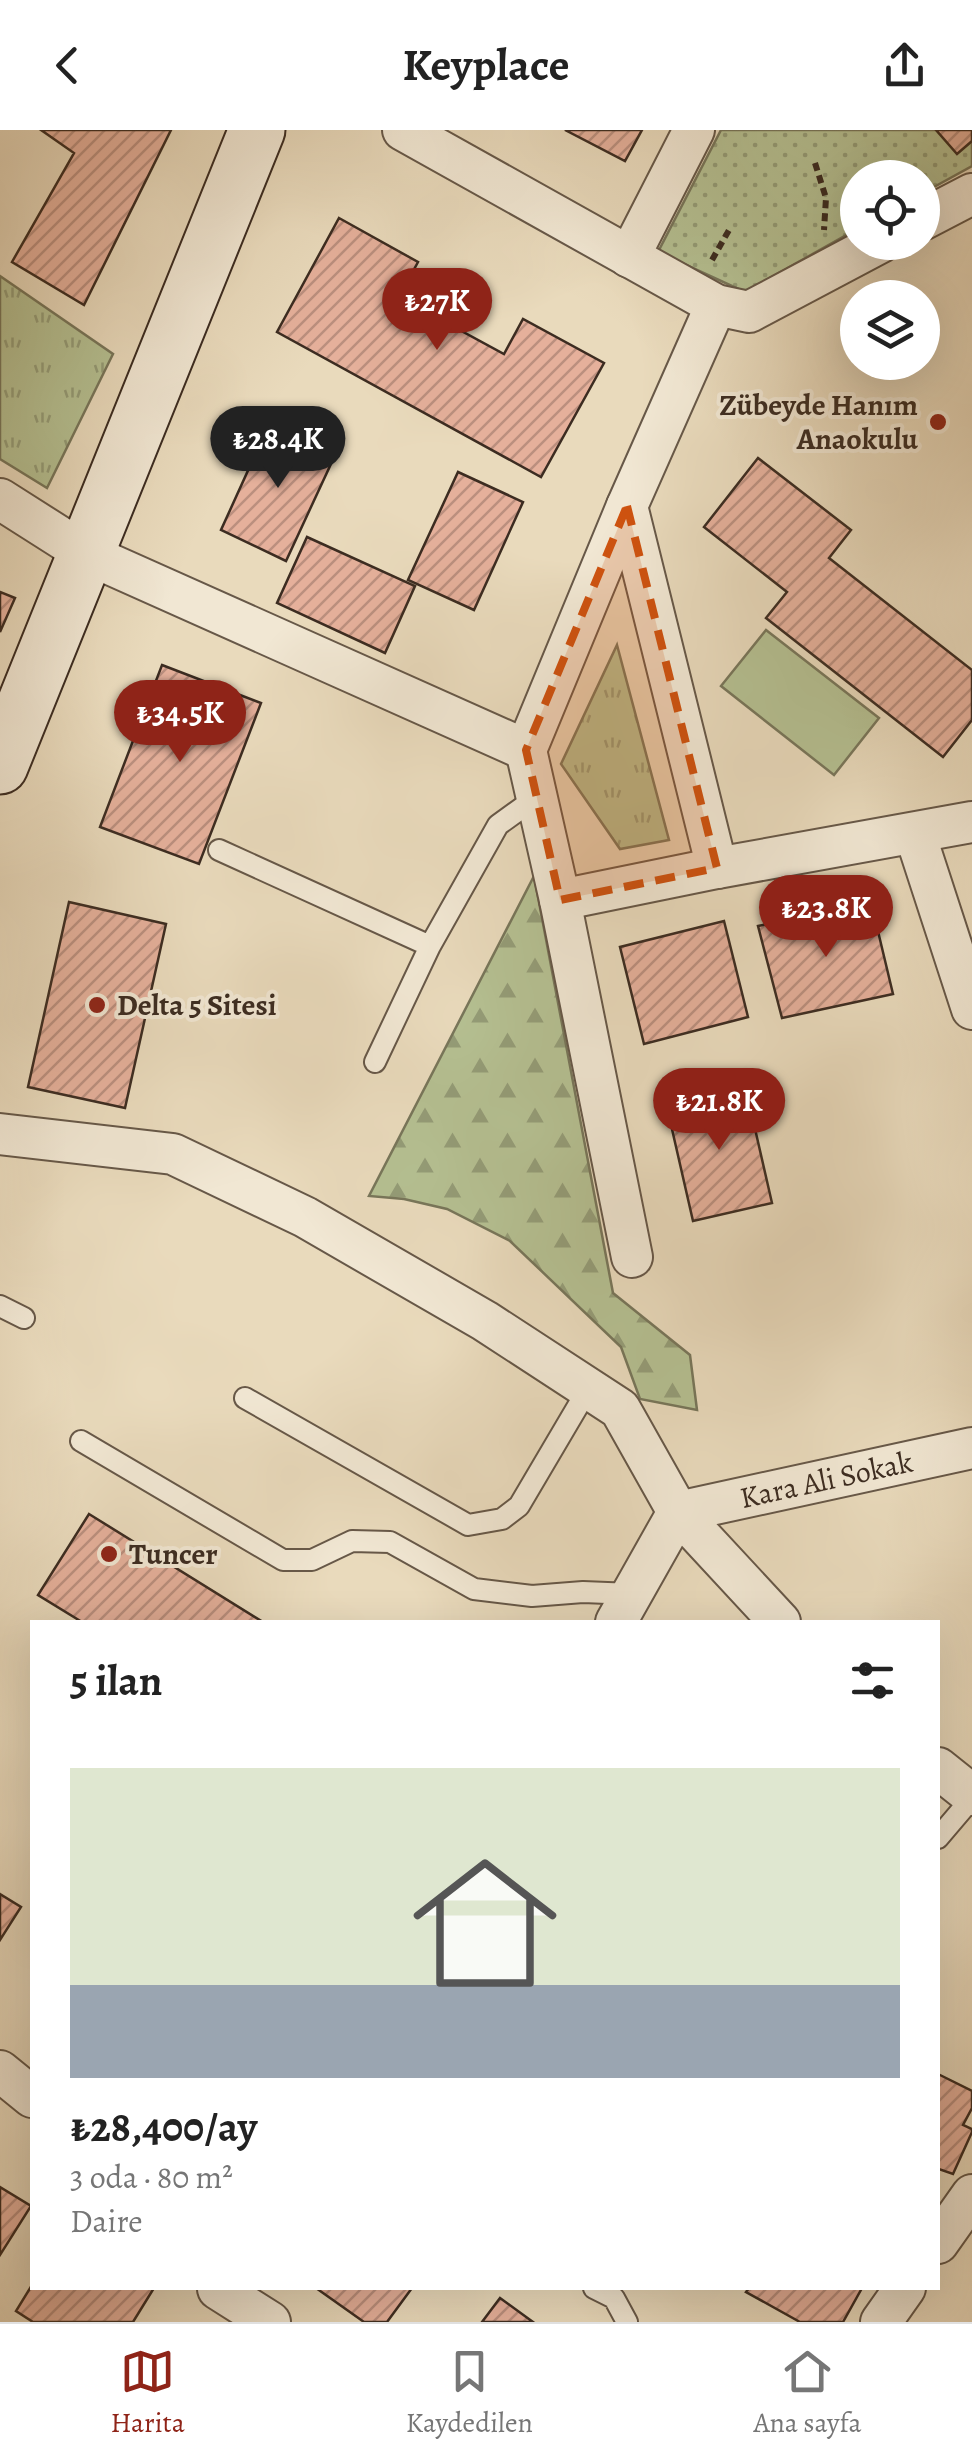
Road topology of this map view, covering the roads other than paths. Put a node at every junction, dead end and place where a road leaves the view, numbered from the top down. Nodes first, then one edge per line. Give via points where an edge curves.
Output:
1 (257, 130) edge
2 (403, 130) edge
3 (694, 130) edge
4 (972, 194) edge
5 (940, 211) edge
6 (629, 257) junction
7 (847, 260) edge
8 (716, 304) junction
9 (0, 499) edge
10 (627, 506) junction
11 (84, 552) junction
12 (526, 750) junction
13 (0, 766) edge
14 (537, 797) junction
15 (972, 822) edge
16 (915, 834) junction
17 (219, 850) dead end
18 (717, 868) junction
19 (560, 900) junction
20 (430, 946) junction
21 (972, 1010) edge
22 (376, 1062) dead end
23 (0, 1134) edge
24 (632, 1258) dead end
25 (0, 1306) edge
26 (24, 1318) dead end
27 (588, 1389) junction
28 (245, 1398) dead end
29 (81, 1441) dead end
30 (972, 1448) edge
31 (678, 1512) junction
32 (624, 1608) edge
33 (778, 1620) edge
34 (953, 1783) edge
35 (940, 1831) edge
36 (0, 2071) edge
37 (30, 2095) edge
38 (972, 2195) edge
39 (940, 2240) edge
40 (598, 2290) edge
41 (904, 2290) edge
42 (213, 2300) edge
43 (270, 2322) edge
44 (627, 2322) edge
45 (880, 2322) edge

1 - 11 main road
2 - 6 street
3 - 6 street
4 - 5 street
6 - 8 street
7 - 8 street via 749,312
8 - 10 street
9 - 11 street
10 - 12 street
10 - 18 street
11 - 12 street
11 - 13 main road
12 - 14 street
14 - 19 street
14 - 20 lane via 498,825
15 - 16 street
16 - 18 street
16 - 21 street
17 - 20 lane
18 - 19 street
19 - 24 street
20 - 22 lane
23 - 27 street via 173,1154 305,1217
25 - 26 lane
27 - 28 lane via 519,1506 502,1519 468,1525
27 - 31 street via 620,1409
29 - 32 lane via 284,1560 312,1560 352,1542 390,1542 474,1590 584,1592
30 - 31 street, Kara Ali Sokak
31 - 32 street
31 - 33 street
34 - 35 lane
36 - 37 street
38 - 39 street
40 - 44 lane via 614,2298
41 - 45 street
42 - 43 street

